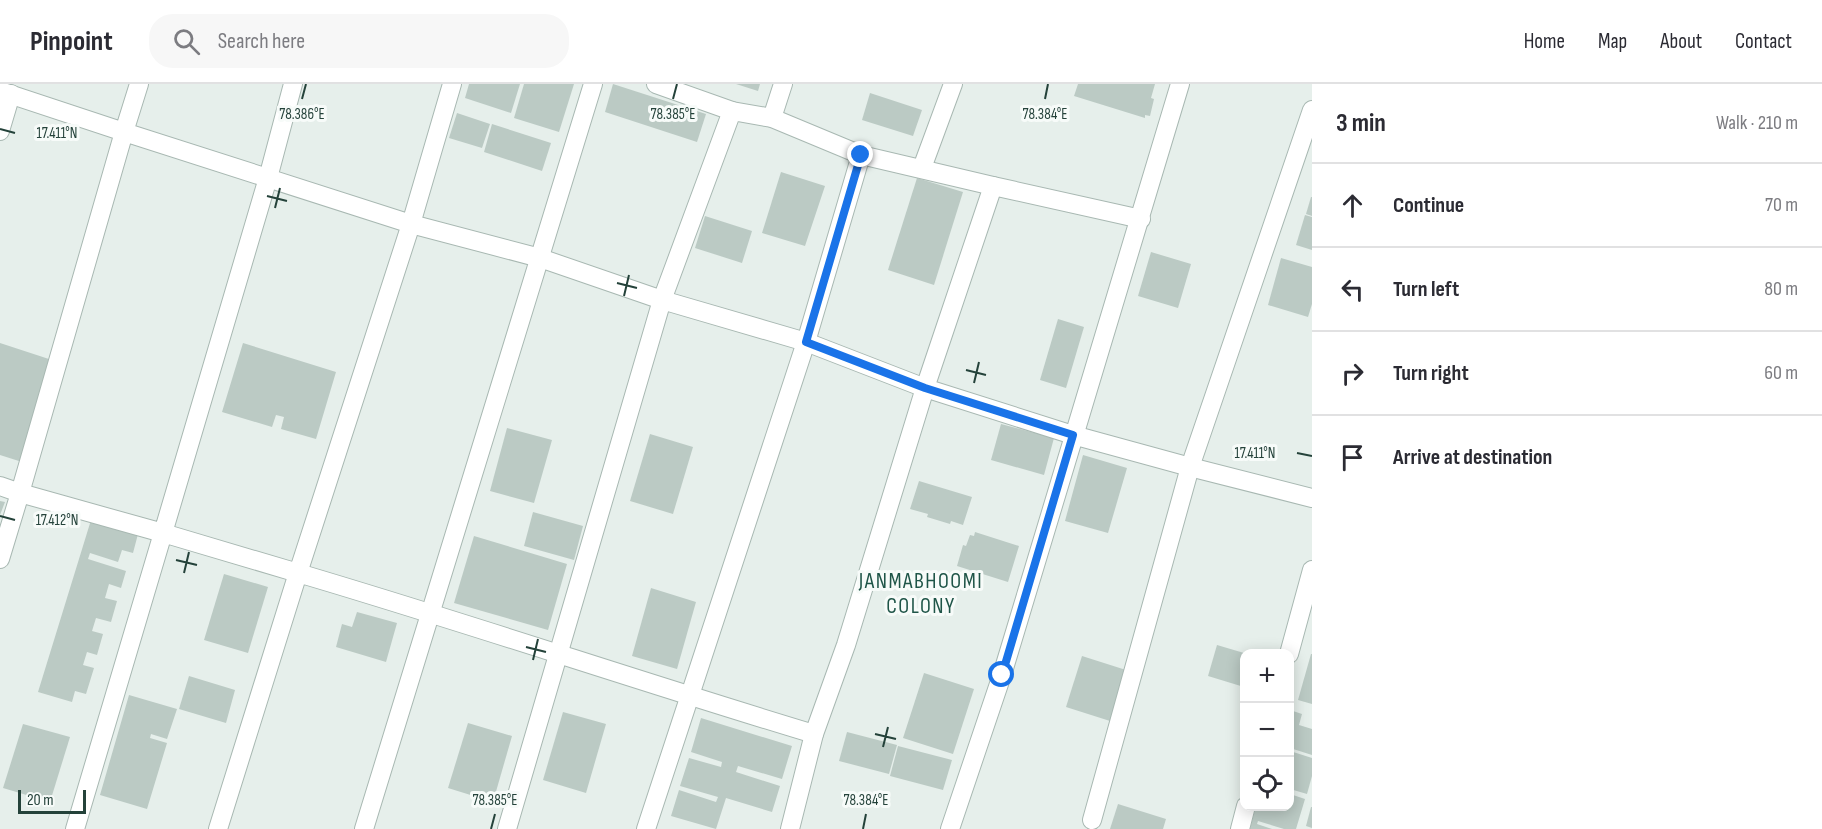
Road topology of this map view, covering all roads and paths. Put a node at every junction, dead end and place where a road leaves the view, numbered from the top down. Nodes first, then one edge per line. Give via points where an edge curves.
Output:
1 (139, 84) edge
2 (293, 84) edge
3 (452, 84) edge
4 (593, 84) edge
5 (656, 84) edge
6 (783, 84) edge
7 (953, 84) edge
8 (1180, 84) edge
9 (6, 93) edge
10 (1312, 110) edge
11 (732, 111) junction
12 (772, 118) junction
13 (0, 131) edge
14 (124, 132) junction
15 (861, 155) junction
16 (922, 168) junction
17 (268, 178) junction
18 (993, 186) junction
19 (1141, 219) junction
20 (411, 224) junction
21 (540, 258) junction
22 (662, 300) junction
23 (806, 342) junction
24 (925, 388) junction
25 (1073, 435) junction
26 (1190, 467) junction
27 (0, 486) edge
28 (20, 493) junction
29 (1312, 498) edge
30 (163, 533) junction
31 (0, 559) edge
32 (1312, 570) edge
33 (298, 573) junction
34 (431, 613) junction
35 (1290, 649) edge
36 (559, 654) junction
37 (689, 696) junction
38 (814, 734) junction
39 (1245, 811) edge
40 (1092, 820) dead end
41 (75, 829) edge
42 (218, 829) edge
43 (364, 829) edge
44 (507, 829) edge
45 (646, 829) edge
46 (790, 829) edge
47 (950, 829) edge
48 (1240, 829) edge

1 - 14 street
2 - 17 street
3 - 20 street
4 - 21 street
5 - 11 street
6 - 12 street
7 - 16 street
8 - 19 street
9 - 13 street
9 - 14 street
10 - 26 street
11 - 12 street
11 - 22 street
12 - 15 street
14 - 17 street
14 - 28 street
15 - 16 street
15 - 23 street
16 - 18 street
17 - 20 street
17 - 30 street
18 - 19 street
18 - 24 street
19 - 25 street
20 - 21 street
20 - 33 street
21 - 22 street
21 - 34 street
22 - 23 street
22 - 36 street
23 - 24 street
23 - 37 street
24 - 25 street
24 - 38 street via 846,645
25 - 26 street
25 - 47 street via 1002,675
26 - 29 street
26 - 40 street
27 - 28 street
28 - 30 street
28 - 31 street
30 - 33 street
30 - 41 street
32 - 35 street
33 - 34 street
33 - 42 street
34 - 36 street
34 - 43 street
36 - 37 street
36 - 44 street
37 - 38 street
37 - 45 street
38 - 46 street
39 - 48 street

